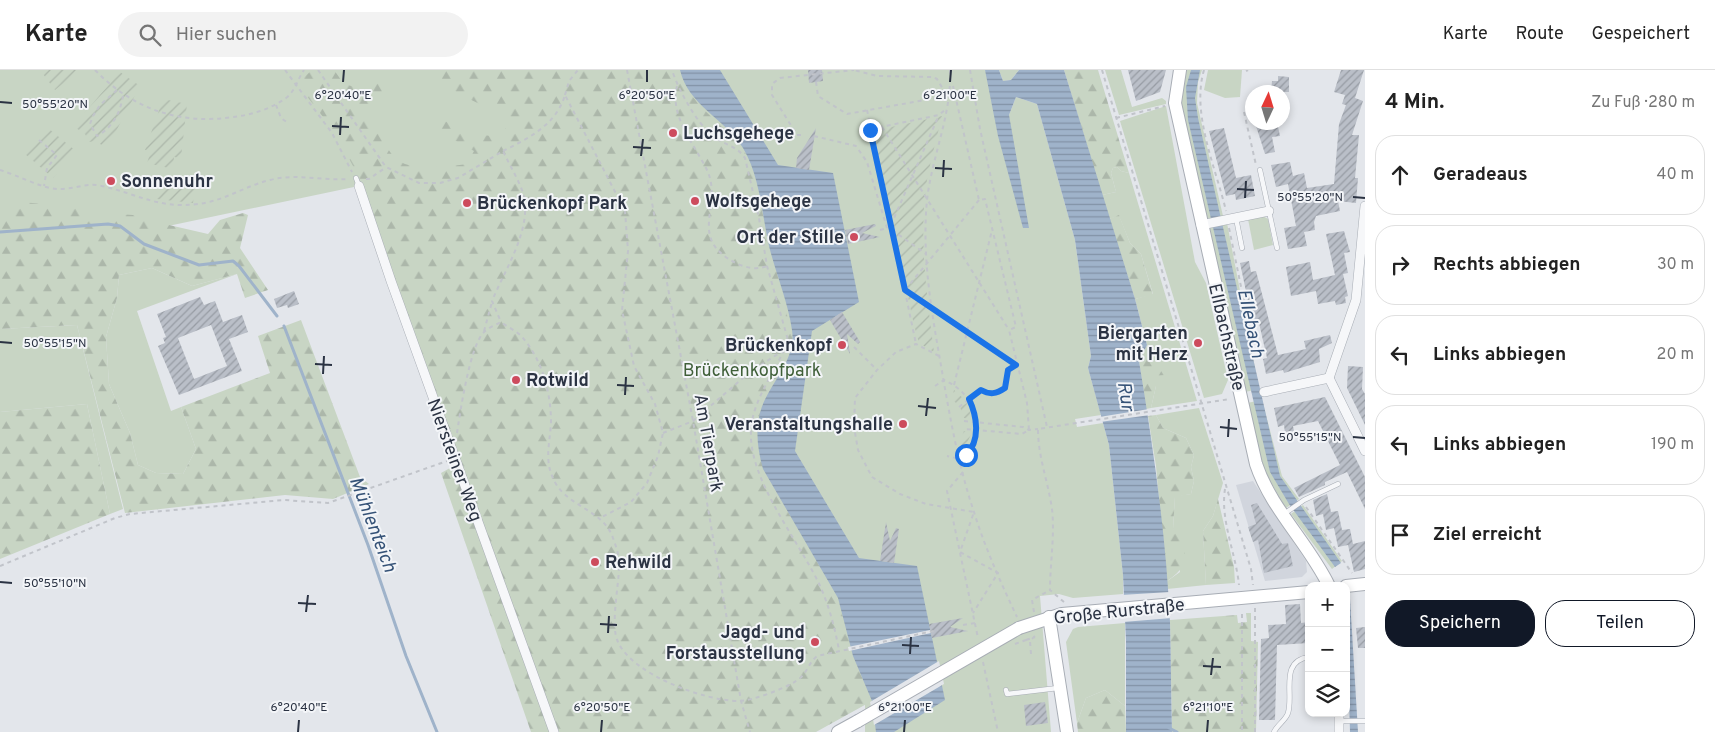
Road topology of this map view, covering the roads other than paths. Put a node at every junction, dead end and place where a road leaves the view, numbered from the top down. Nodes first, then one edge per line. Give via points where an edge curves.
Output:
1 (1180, 70) edge
2 (1260, 170) road end
3 (357, 182) road end
4 (1365, 206) edge
5 (1269, 210) junction
6 (1229, 219) junction
7 (1204, 224) junction
8 (1242, 248) dead end
9 (1277, 248) dead end
10 (1329, 378) junction
11 (1264, 392) dead end
12 (1365, 450) edge
13 (1338, 484) dead end
14 (1292, 509) junction
15 (1327, 582) edge
16 (1305, 592) edge
17 (1049, 617) junction
18 (1305, 658) edge
19 (1062, 687) junction
20 (1006, 690) dead end
21 (1339, 717) edge
22 (1364, 721) edge
23 (554, 732) edge
24 (838, 732) edge
25 (1067, 732) edge
26 (1274, 732) edge
27 (1339, 732) edge

1 - 7 main road, Ellbachstraße via 1175,103
2 - 5 lane
3 - 23 street, Niersteiner Weg
4 - 10 street via 1356,300
5 - 6 street
5 - 9 lane
6 - 7 street
6 - 8 lane
7 - 14 main road, Ellbachstraße via 1260,474
10 - 11 street
10 - 12 street
13 - 14 lane
14 - 15 main road, Ellbachstraße
16 - 17 main road, Große Rurstraße
17 - 19 main road
17 - 24 main road, Große Rurstraße, bridge via 1021,627
18 - 26 lane via 1290,670 1288,714
19 - 20 lane via 1007,694
19 - 25 main road
21 - 22 lane
21 - 27 street

